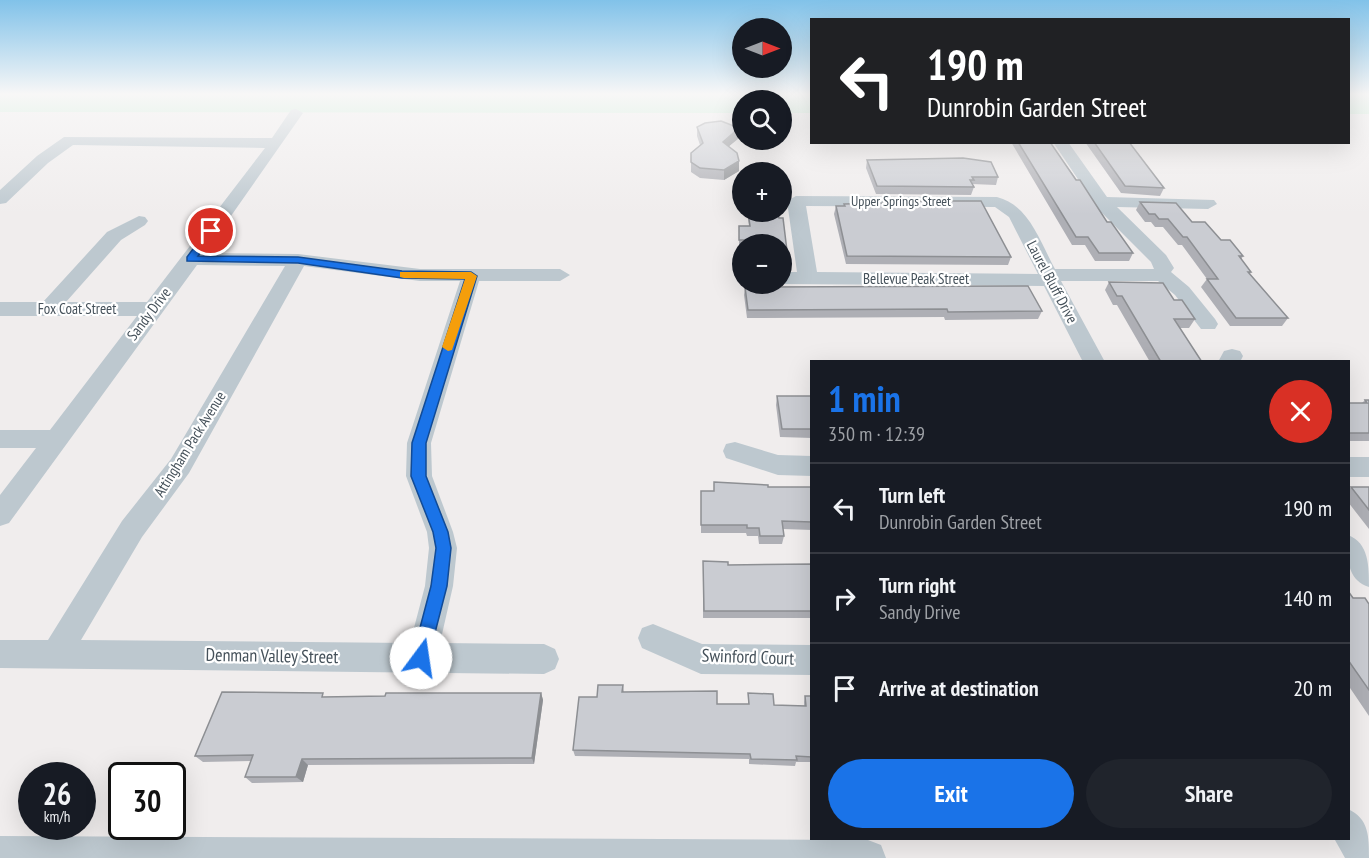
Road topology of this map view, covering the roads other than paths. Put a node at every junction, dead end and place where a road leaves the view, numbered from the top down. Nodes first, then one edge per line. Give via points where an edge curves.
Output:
1 (283, 134) edge
2 (277, 143) junction
3 (1061, 144) edge
4 (0, 199) edge
5 (1102, 202) junction
6 (1208, 204) dead end
7 (1005, 205) joint
8 (139, 221) dead end
9 (190, 259) junction
10 (298, 260) junction
11 (1161, 273) junction
12 (560, 275) dead end
13 (471, 276) junction
14 (1050, 277) junction
15 (792, 278) edge
16 (808, 278) junction
17 (0, 309) edge
18 (49, 309) junction
19 (153, 309) junction
20 (1208, 324) dead end
21 (1093, 360) edge
22 (0, 439) edge
23 (56, 439) junction
24 (735, 451) dead end
25 (810, 466) edge
26 (1350, 467) edge
27 (1369, 467) edge
28 (0, 515) edge
29 (653, 638) dead end
30 (0, 654) edge
31 (56, 654) junction
32 (421, 658) junction
33 (544, 659) dead end
34 (810, 660) edge
35 (1350, 831) edge
36 (0, 854) edge
37 (108, 856) edge
38 (583, 856) edge
39 (528, 857) edge
40 (868, 858) edge
41 (1365, 858) edge

1 - 2 street, Sandy Drive
2 - 4 street via 70,140 53,148 46,159
2 - 9 street, Sandy Drive
3 - 5 street
5 - 6 street
5 - 11 street via 1159,259 1164,268
7 - 14 street, Laurel Bluff Drive via 1016,214
7 - 16 street, Upper Springs Street via 978,200 796,201
8 - 18 street via 114,236
9 - 10 street
9 - 19 street, Sandy Drive
10 - 13 street via 402,274
10 - 31 street, Attingham Pack Avenue via 180,466 132,529
11 - 14 street, Bellevue Peak Street via 1149,277
11 - 20 street via 1182,291
12 - 13 street
13 - 32 street via 419,443 418,476 443,548 439,586
14 - 16 street, Bellevue Peak Street
14 - 21 street, Laurel Bluff Drive
15 - 16 street, Bellevue Peak Street
17 - 18 street, Fox Coat Street
18 - 19 street, Fox Coat Street
19 - 23 street, Sandy Drive
22 - 23 street
23 - 28 street, Sandy Drive
24 - 25 street via 778,465
26 - 27 street
29 - 34 street, Swinford Court via 701,659
30 - 31 street, Denman Valley Street
31 - 32 street, Denman Valley Street
32 - 33 street, Denman Valley Street
35 - 41 street
36 - 37 street
37 - 39 street
38 - 39 street
38 - 40 street

